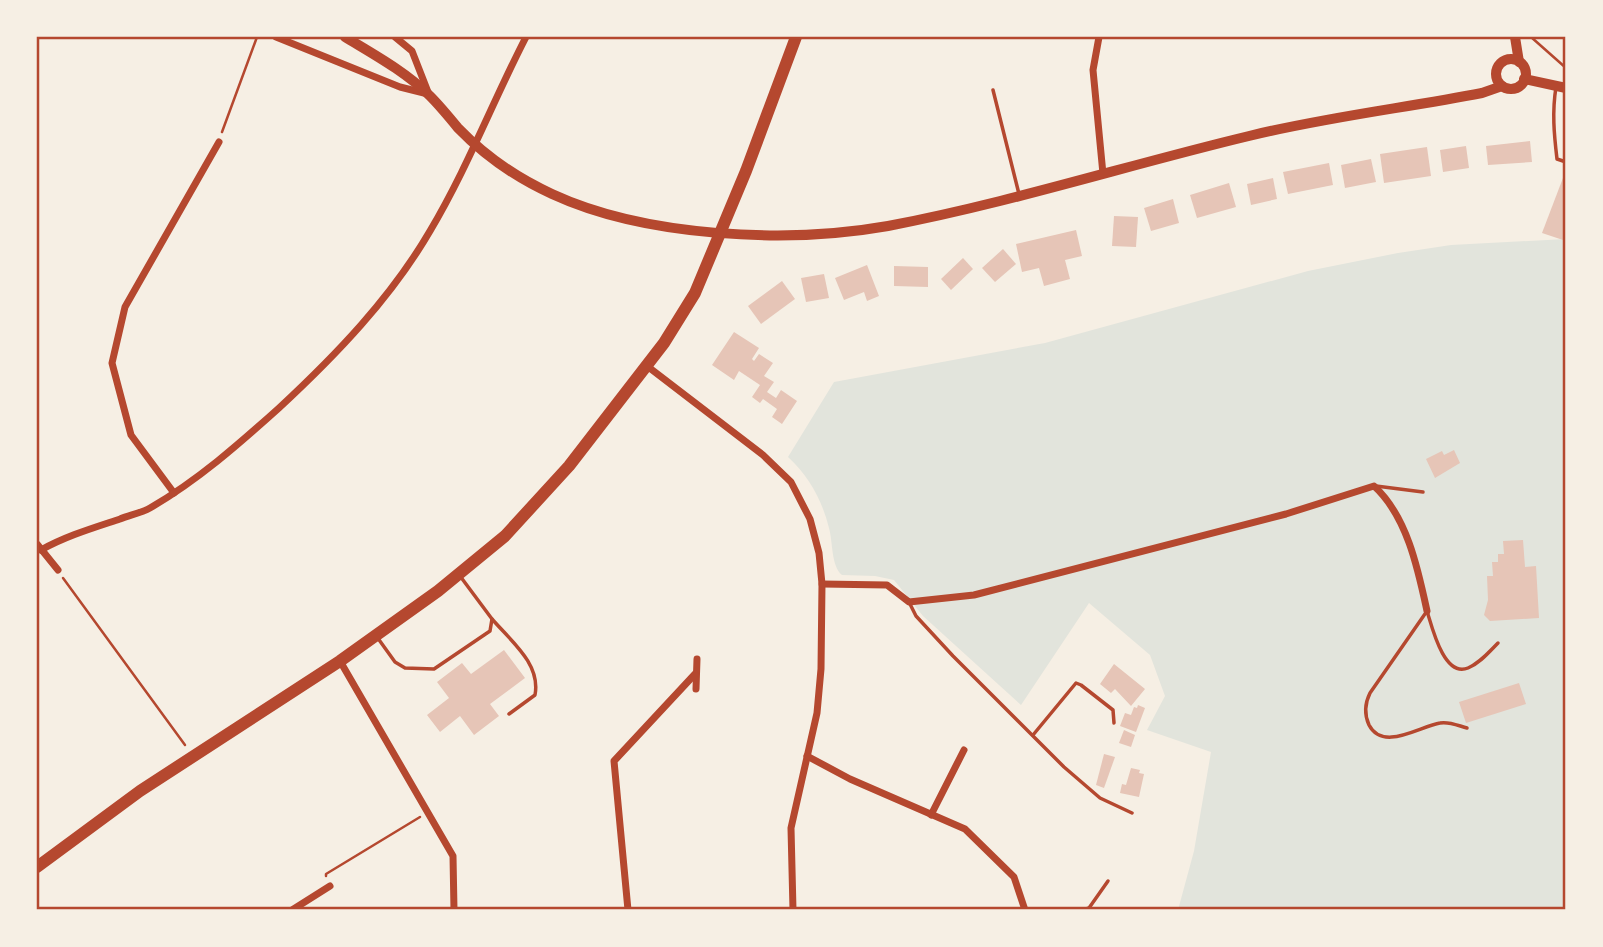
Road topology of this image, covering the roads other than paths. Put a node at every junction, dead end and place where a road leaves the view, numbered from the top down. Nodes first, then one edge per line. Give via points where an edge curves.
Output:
1 (276, 37) edge
2 (345, 37) edge
3 (395, 37) edge
4 (526, 37) edge
5 (796, 37) edge
6 (1099, 37) edge
7 (1516, 37) edge
8 (1519, 62) junction
9 (1524, 79) junction
10 (1502, 86) junction
11 (1561, 87) edge
12 (993, 90) dead end
13 (428, 94) junction
14 (219, 142) road end
15 (477, 145) junction
16 (1566, 162) edge
17 (1103, 174) junction
18 (1019, 195) junction
19 (721, 233) junction
20 (647, 366) junction
21 (1374, 486) junction
22 (1423, 492) dead end
23 (174, 493) junction
24 (39, 547) edge
25 (58, 570) road end
26 (459, 574) junction
27 (822, 584) junction
28 (909, 602) junction
29 (1427, 611) junction
30 (492, 620) junction
31 (376, 635) junction
32 (1498, 643) dead end
33 (697, 659) dead end
34 (340, 661) junction
35 (695, 674) junction
36 (696, 689) dead end
37 (509, 714) dead end
38 (1114, 723) dead end
39 (1467, 729) dead end
40 (1033, 736) junction
41 (964, 750) dead end
42 (807, 756) junction
43 (1132, 813) dead end
44 (932, 815) junction
45 (37, 867) edge
46 (1108, 881) dead end
47 (330, 886) road end
48 (292, 910) edge
49 (454, 910) edge
50 (628, 910) edge
51 (793, 910) edge
52 (1025, 910) edge
53 (1083, 910) edge

1 - 13 street
2 - 13 street
3 - 13 street via 412,51
4 - 15 street
5 - 19 highway
6 - 17 street via 1093,70
7 - 8 street
8 - 9 street
8 - 10 street via 1504,61 1497,68 1496,78
9 - 10 street via 1515,88
9 - 11 street
10 - 17 street via 1474,95 1265,132
11 - 16 lane via 1552,108 1553,133 1557,159
12 - 18 lane
13 - 15 street
14 - 23 street via 125,307 112,363 131,435
15 - 19 street via 522,180 585,208 677,229
15 - 23 street via 397,284 302,387
17 - 18 street
18 - 19 street via 887,226
19 - 20 highway via 695,293
20 - 26 highway via 569,466 505,536
20 - 27 street via 763,455 790,482 810,519
21 - 22 lane
21 - 28 street via 1286,514 974,595
21 - 29 street via 1386,497 1415,555
23 - 24 street via 147,510
24 - 25 street
26 - 30 lane
26 - 31 highway
27 - 28 street via 887,585
27 - 42 street via 820,680
28 - 40 lane via 916,616
29 - 32 lane via 1439,647 1457,669 1473,665
29 - 39 lane via 1370,693 1368,722 1377,734 1388,738 1440,723
30 - 31 lane via 490,631 434,669 405,668 395,662
30 - 37 lane via 534,668 537,684 535,695
31 - 34 highway
33 - 35 street
34 - 45 highway via 140,791
34 - 49 street via 453,856
35 - 36 street
35 - 50 street via 614,761
38 - 40 lane via 1113,710 1076,683
40 - 43 lane via 1100,799
41 - 44 street
42 - 44 street
42 - 51 street via 791,828
44 - 52 street via 965,830 1014,877
46 - 53 lane via 1090,908
47 - 48 street

